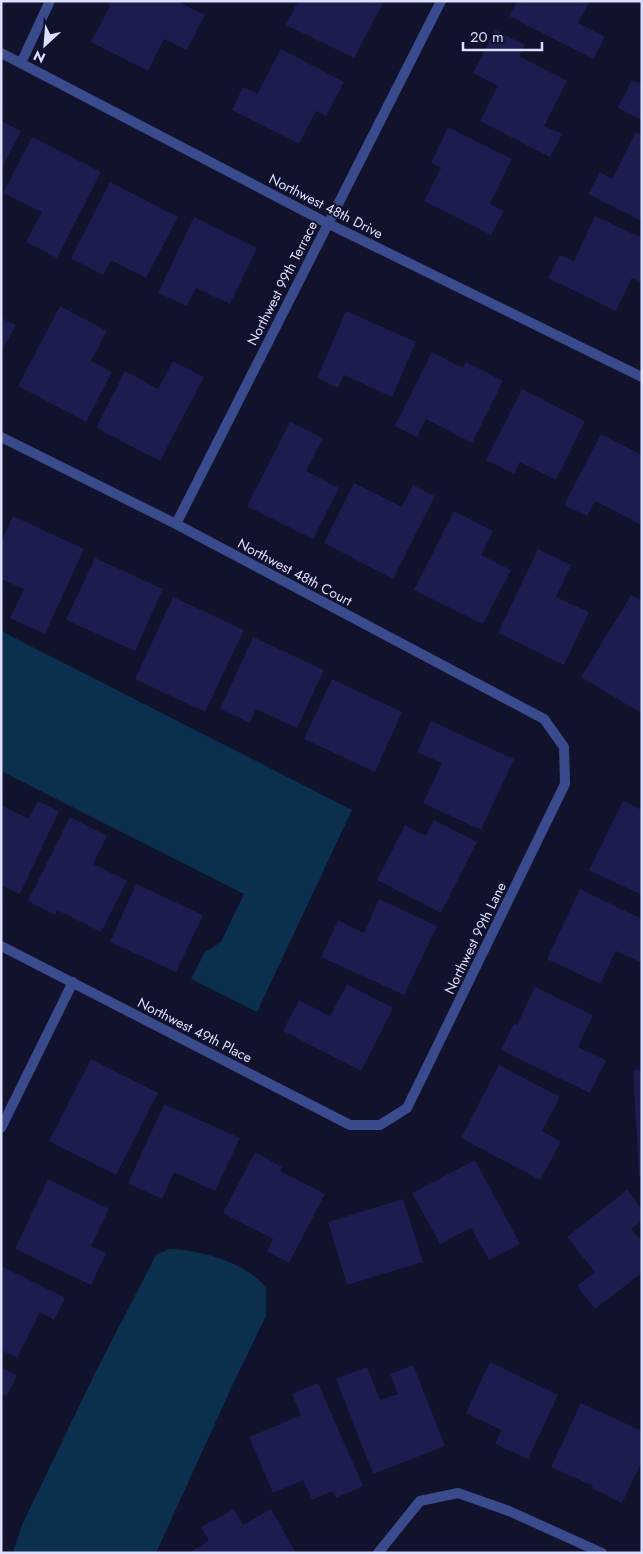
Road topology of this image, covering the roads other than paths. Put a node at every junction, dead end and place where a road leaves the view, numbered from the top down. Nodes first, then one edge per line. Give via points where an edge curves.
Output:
1 (50, 1) edge
2 (440, 1) edge
3 (1, 53) edge
4 (21, 63) junction
5 (327, 223) junction
6 (642, 377) edge
7 (1, 437) edge
8 (176, 524) junction
9 (564, 747) joint
10 (1, 946) edge
11 (73, 982) junction
12 (380, 1125) joint
13 (1, 1128) edge
14 (378, 1553) edge
15 (602, 1553) edge

1 - 4 street
2 - 5 street, Northwest 99th Terrace
3 - 4 street, Northwest 48th Drive
4 - 5 street, Northwest 48th Drive
5 - 6 street, Northwest 48th Drive
5 - 8 street, Northwest 99th Terrace
7 - 8 street, Northwest 48th Court
8 - 9 street, Northwest 48th Court via 544,719
9 - 12 street, Northwest 99th Lane via 565,784 407,1108
10 - 11 street, Northwest 49th Place
11 - 12 street, Northwest 49th Place via 350,1125
11 - 13 street
14 - 15 street via 420,1501 458,1493 509,1510

